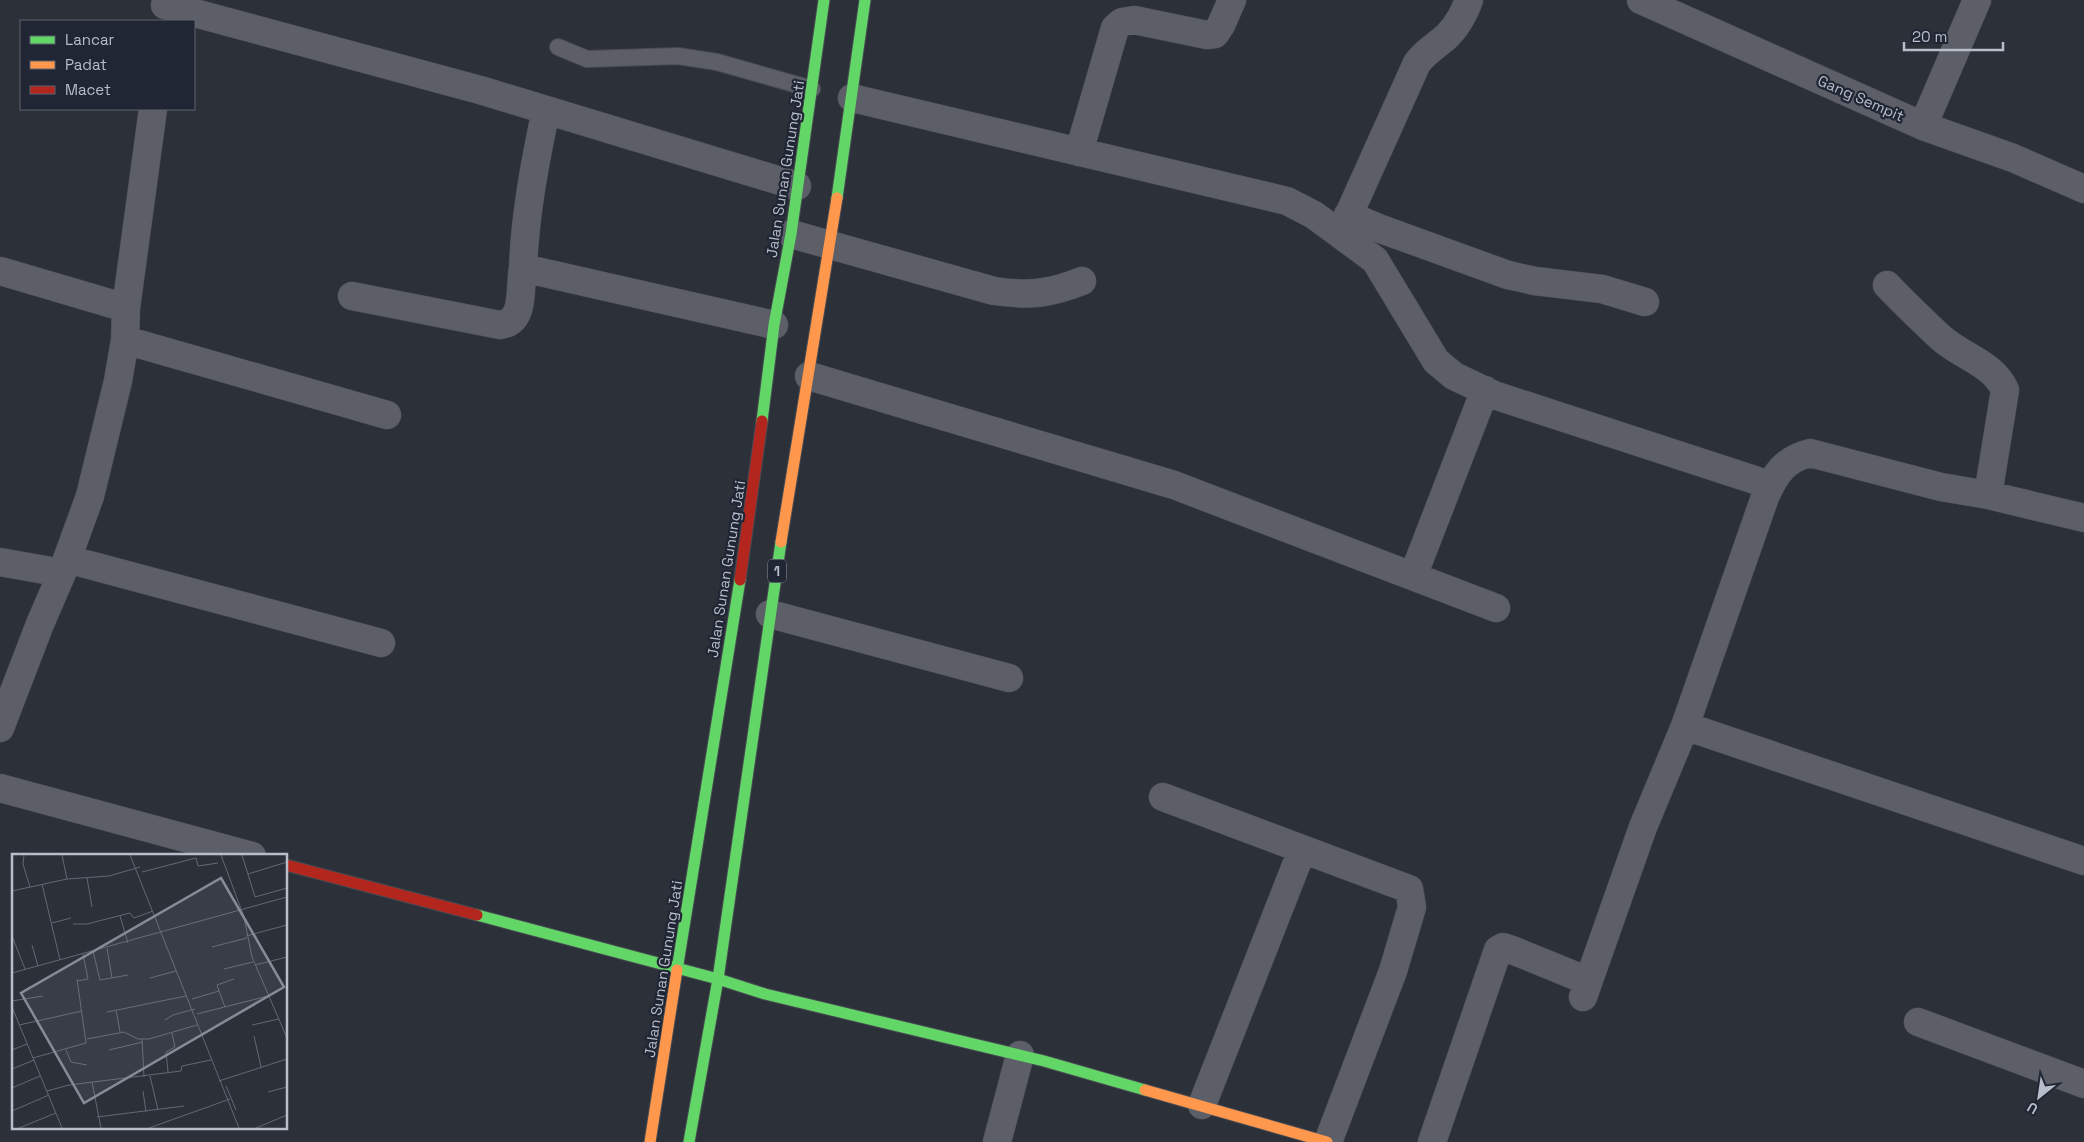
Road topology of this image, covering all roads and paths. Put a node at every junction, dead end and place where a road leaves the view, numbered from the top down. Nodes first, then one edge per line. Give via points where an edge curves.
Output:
1 (824, 0) edge
2 (864, 0) edge
3 (1232, 0) edge
4 (1469, 0) edge
5 (1640, 0) edge
6 (1978, 0) edge
7 (164, 9) edge
8 (558, 47) dead end
9 (812, 89) junction
10 (852, 98) junction
11 (153, 110) edge
12 (546, 110) junction
13 (1923, 126) junction
14 (830, 133) dead end
15 (846, 136) junction
16 (1079, 152) junction
17 (797, 186) junction
18 (2084, 189) edge
19 (1344, 224) junction
20 (791, 234) junction
21 (831, 245) junction
22 (523, 268) junction
23 (0, 270) edge
24 (1082, 281) dead end
25 (1887, 285) dead end
26 (352, 296) dead end
27 (1645, 302) dead end
28 (126, 308) junction
29 (774, 325) junction
30 (125, 340) junction
31 (809, 376) junction
32 (1485, 390) junction
33 (387, 416) dead end
34 (1770, 485) junction
35 (1988, 495) junction
36 (2084, 518) edge
37 (0, 562) edge
38 (65, 566) junction
39 (1413, 576) junction
40 (1496, 608) dead end
41 (770, 614) junction
42 (381, 643) dead end
43 (1009, 678) dead end
44 (1685, 726) junction
45 (0, 728) edge
46 (0, 788) edge
47 (1163, 797) dead end
48 (1302, 850) junction
49 (245, 854) edge
50 (2084, 861) edge
51 (288, 866) edge
52 (679, 971) junction
53 (718, 979) junction
54 (1918, 1022) dead end
55 (1020, 1055) junction
56 (2084, 1084) edge
57 (1202, 1106) junction
58 (650, 1142) edge
59 (689, 1142) edge
60 (997, 1142) edge
61 (1327, 1142) edge
62 (1432, 1142) edge

1 - 9 main road, Jalan Sunan Gunung Jati
2 - 10 main road, 1
3 - 16 street via 1215,34 1134,20 1122,22 1115,28
4 - 19 street via 1455,27 1417,63
5 - 13 street, Gang Sempit
6 - 13 street
7 - 12 street
8 - 9 lane via 587,59 678,56 717,62
9 - 17 main road, Jalan Sunan Gunung Jati via 810,128
10 - 15 main road, 1
10 - 16 street
11 - 28 street
12 - 17 street
12 - 22 street via 525,230
13 - 18 street, Gang Sempit via 2013,158
14 - 15 main road
15 - 21 main road, 1
16 - 19 street via 1287,201
17 - 20 main road, Jalan Sunan Gunung Jati
19 - 27 street via 1381,229 1508,275 1602,289
19 - 32 street via 1375,260 1436,361 1454,376
20 - 21 street
20 - 29 main road, Jalan Sunan Gunung Jati
21 - 24 street via 1013,294 1045,293
21 - 31 main road, 1
22 - 26 street via 516,316 509,324 500,325
22 - 29 street
23 - 28 street
25 - 35 street via 1961,354 1994,371 2005,390
28 - 30 street
29 - 52 main road, Jalan Sunan Gunung Jati via 770,409
30 - 33 street
30 - 38 street via 90,496
31 - 39 street via 1174,485
31 - 41 main road, 1 via 798,416
32 - 34 street
32 - 39 street
34 - 35 street via 1781,467 1810,453 1941,487
34 - 44 street
35 - 36 street
37 - 38 street
38 - 42 street
38 - 45 street
39 - 40 street
41 - 43 street
41 - 53 main road, 1
44 - 50 street
44 - 62 street via 1643,827 1585,989 1512,950 1503,947 1498,950
46 - 49 street
47 - 48 street
48 - 57 street
48 - 61 street via 1409,889 1412,898 1393,971
51 - 52 main road
52 - 53 main road
52 - 58 main road, Jalan Sunan Gunung Jati
53 - 55 main road via 765,994
53 - 59 main road, 1
54 - 56 street
55 - 57 main road
55 - 60 street
57 - 61 main road

